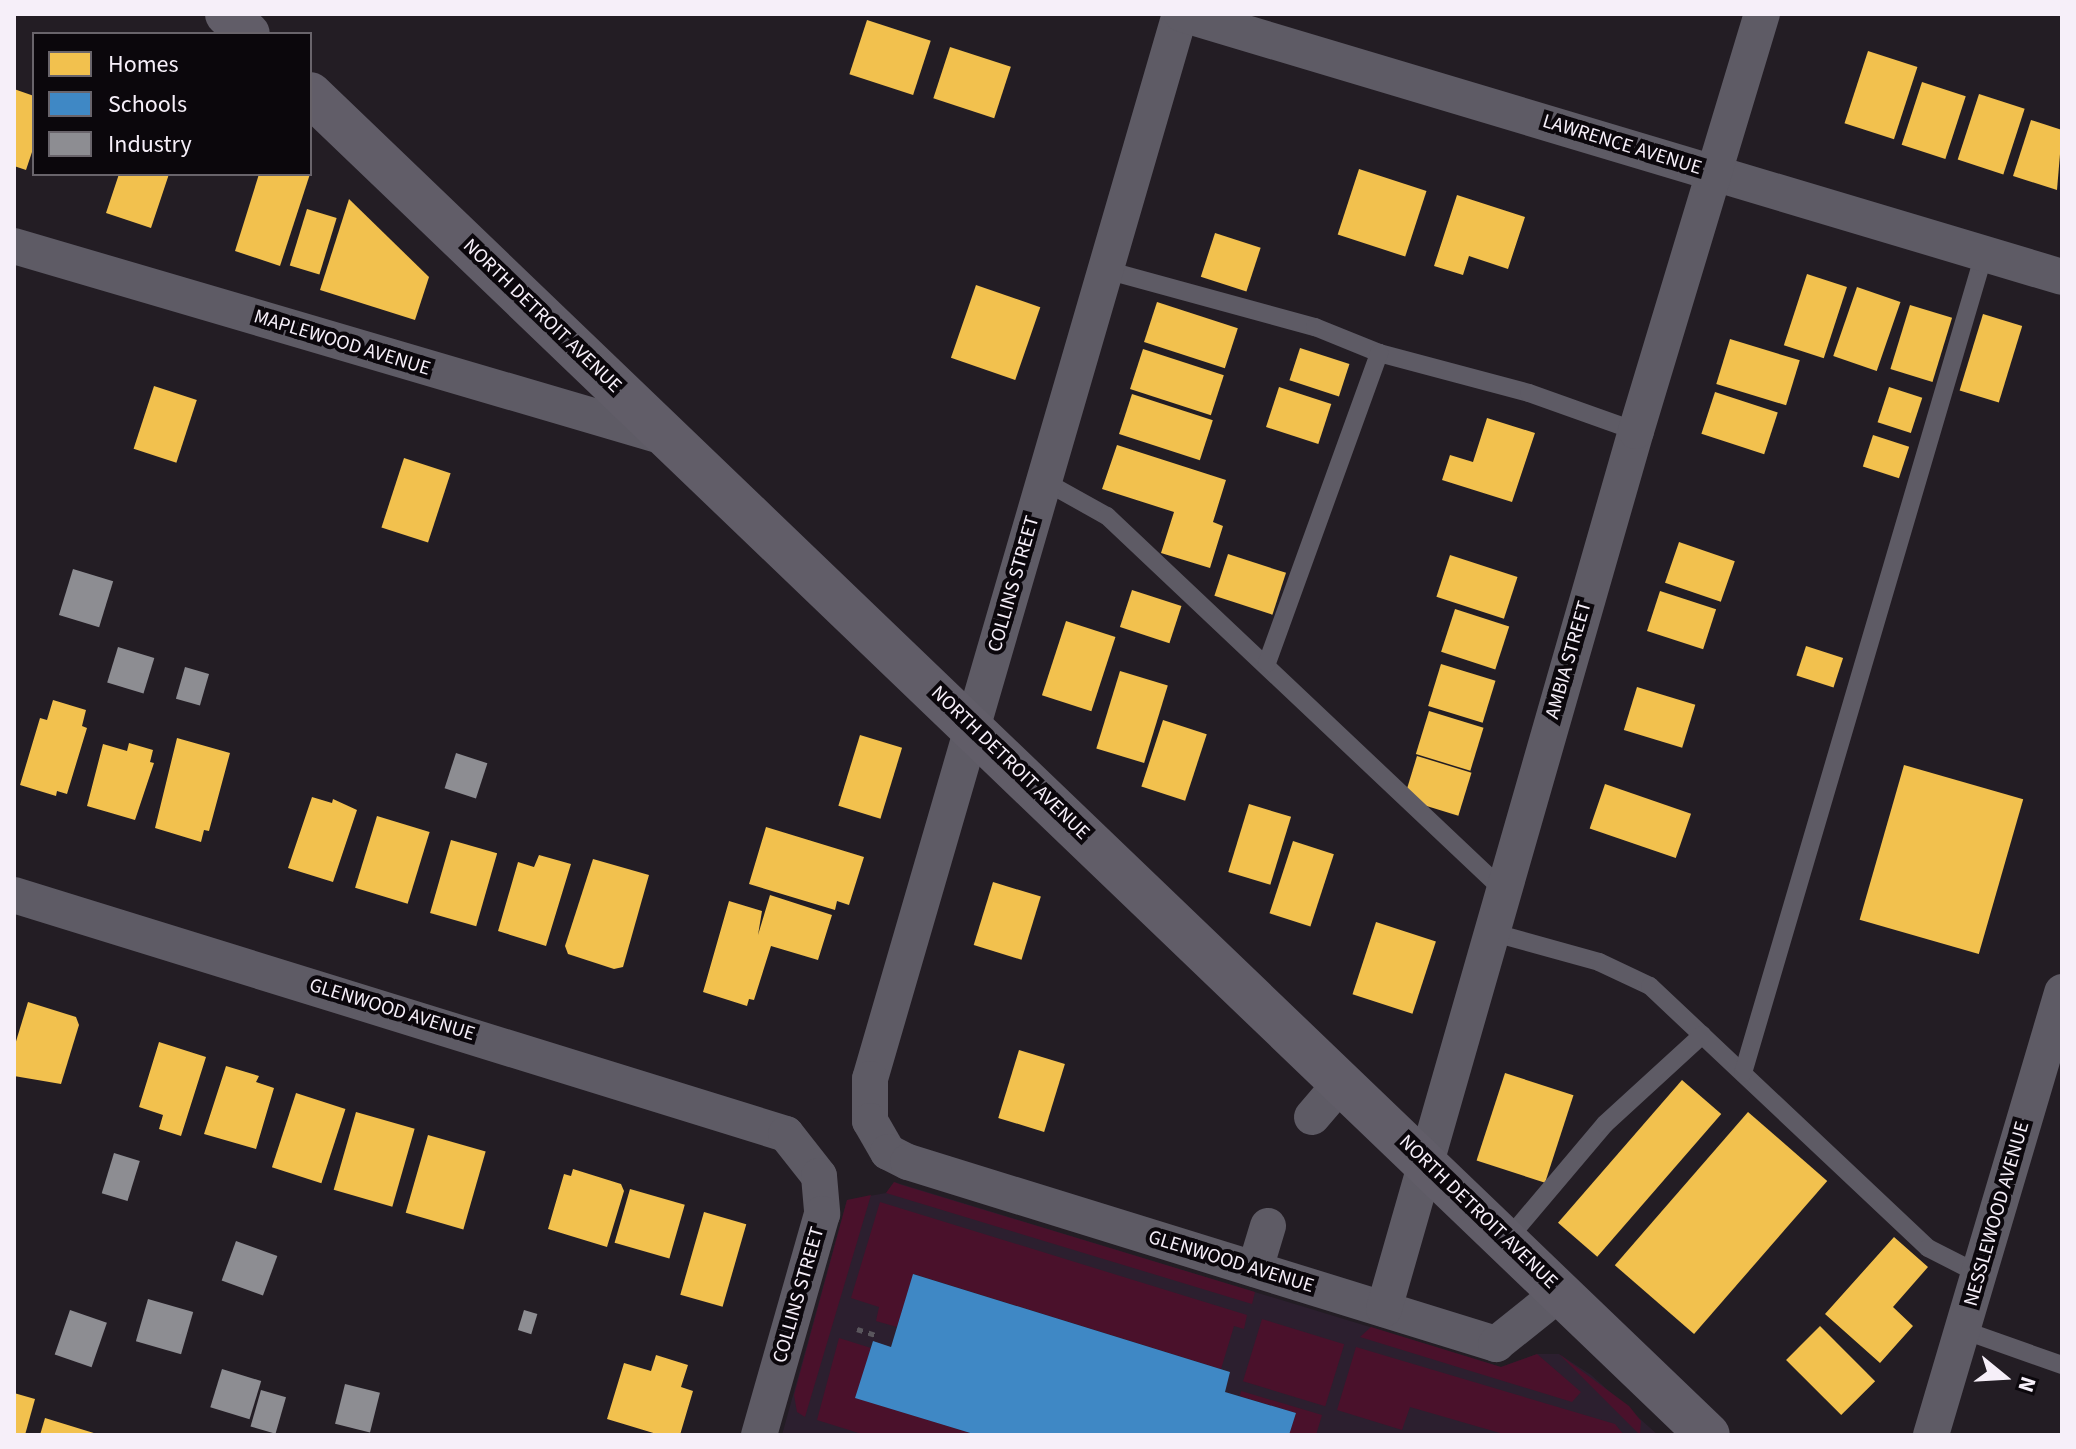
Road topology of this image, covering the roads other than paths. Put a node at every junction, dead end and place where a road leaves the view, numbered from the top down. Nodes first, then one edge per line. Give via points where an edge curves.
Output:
1 (227, 14) edge
2 (1181, 14) edge
3 (1762, 14) edge
4 (246, 32) edge
5 (312, 96) edge
6 (1714, 173) junction
7 (14, 246) edge
8 (1984, 254) junction
9 (1106, 270) junction
10 (2062, 277) edge
11 (1379, 353) junction
12 (1636, 431) junction
13 (671, 439) junction
14 (1044, 481) junction
15 (1267, 663) junction
16 (973, 728) junction
17 (1503, 890) junction
18 (14, 895) edge
19 (1491, 932) junction
20 (2062, 992) edge
21 (1702, 1035) junction
22 (1743, 1073) junction
23 (1342, 1082) junction
24 (1312, 1117) dead end
25 (771, 1125) joint
26 (888, 1152) joint
27 (1425, 1162) junction
28 (1268, 1226) dead end
29 (1507, 1240) junction
30 (1255, 1269) junction
31 (1979, 1274) junction
32 (1561, 1292) junction
33 (1384, 1309) junction
34 (1963, 1330) junction
35 (2062, 1365) edge
36 (1690, 1429) edge
37 (759, 1435) edge
38 (1931, 1435) edge

1 - 4 main road
2 - 6 street, LAWRENCE AVENUE
2 - 9 street, COLLINS STREET
3 - 6 street, AMBIA STREET
5 - 13 main road, NORTH DETROIT AVENUE
6 - 8 street, LAWRENCE AVENUE
6 - 12 street, AMBIA STREET
7 - 13 street, MAPLEWOOD AVENUE
8 - 10 street, LAWRENCE AVENUE
8 - 22 lane
9 - 11 lane via 1315,327
9 - 14 street, COLLINS STREET
11 - 12 lane via 1529,393
11 - 15 lane
12 - 17 street, AMBIA STREET
13 - 16 main road, NORTH DETROIT AVENUE
14 - 15 lane via 1107,516 1216,624
14 - 16 street, COLLINS STREET
15 - 17 lane via 1350,750
16 - 23 main road, NORTH DETROIT AVENUE
16 - 26 street, COLLINS STREET via 870,1079 870,1121
17 - 19 street, AMBIA STREET
18 - 25 street, GLENWOOD AVENUE
19 - 21 lane via 1626,973 1650,986
19 - 27 street, AMBIA STREET
20 - 31 street, NESSLEWOOD AVENUE
21 - 22 lane
21 - 29 lane via 1605,1124
22 - 31 lane via 1928,1248
23 - 24 street
23 - 27 main road, NORTH DETROIT AVENUE
25 - 37 street, COLLINS STREET via 812,1162 823,1202
26 - 30 street, GLENWOOD AVENUE
27 - 29 main road, NORTH DETROIT AVENUE
27 - 33 street, AMBIA STREET
28 - 30 street
29 - 32 main road, NORTH DETROIT AVENUE
30 - 33 street, GLENWOOD AVENUE
31 - 34 street, NESSLEWOOD AVENUE
32 - 33 street, GLENWOOD AVENUE via 1496,1344
32 - 36 main road, NORTH DETROIT AVENUE
34 - 35 lane
34 - 38 street, NESSLEWOOD AVENUE

